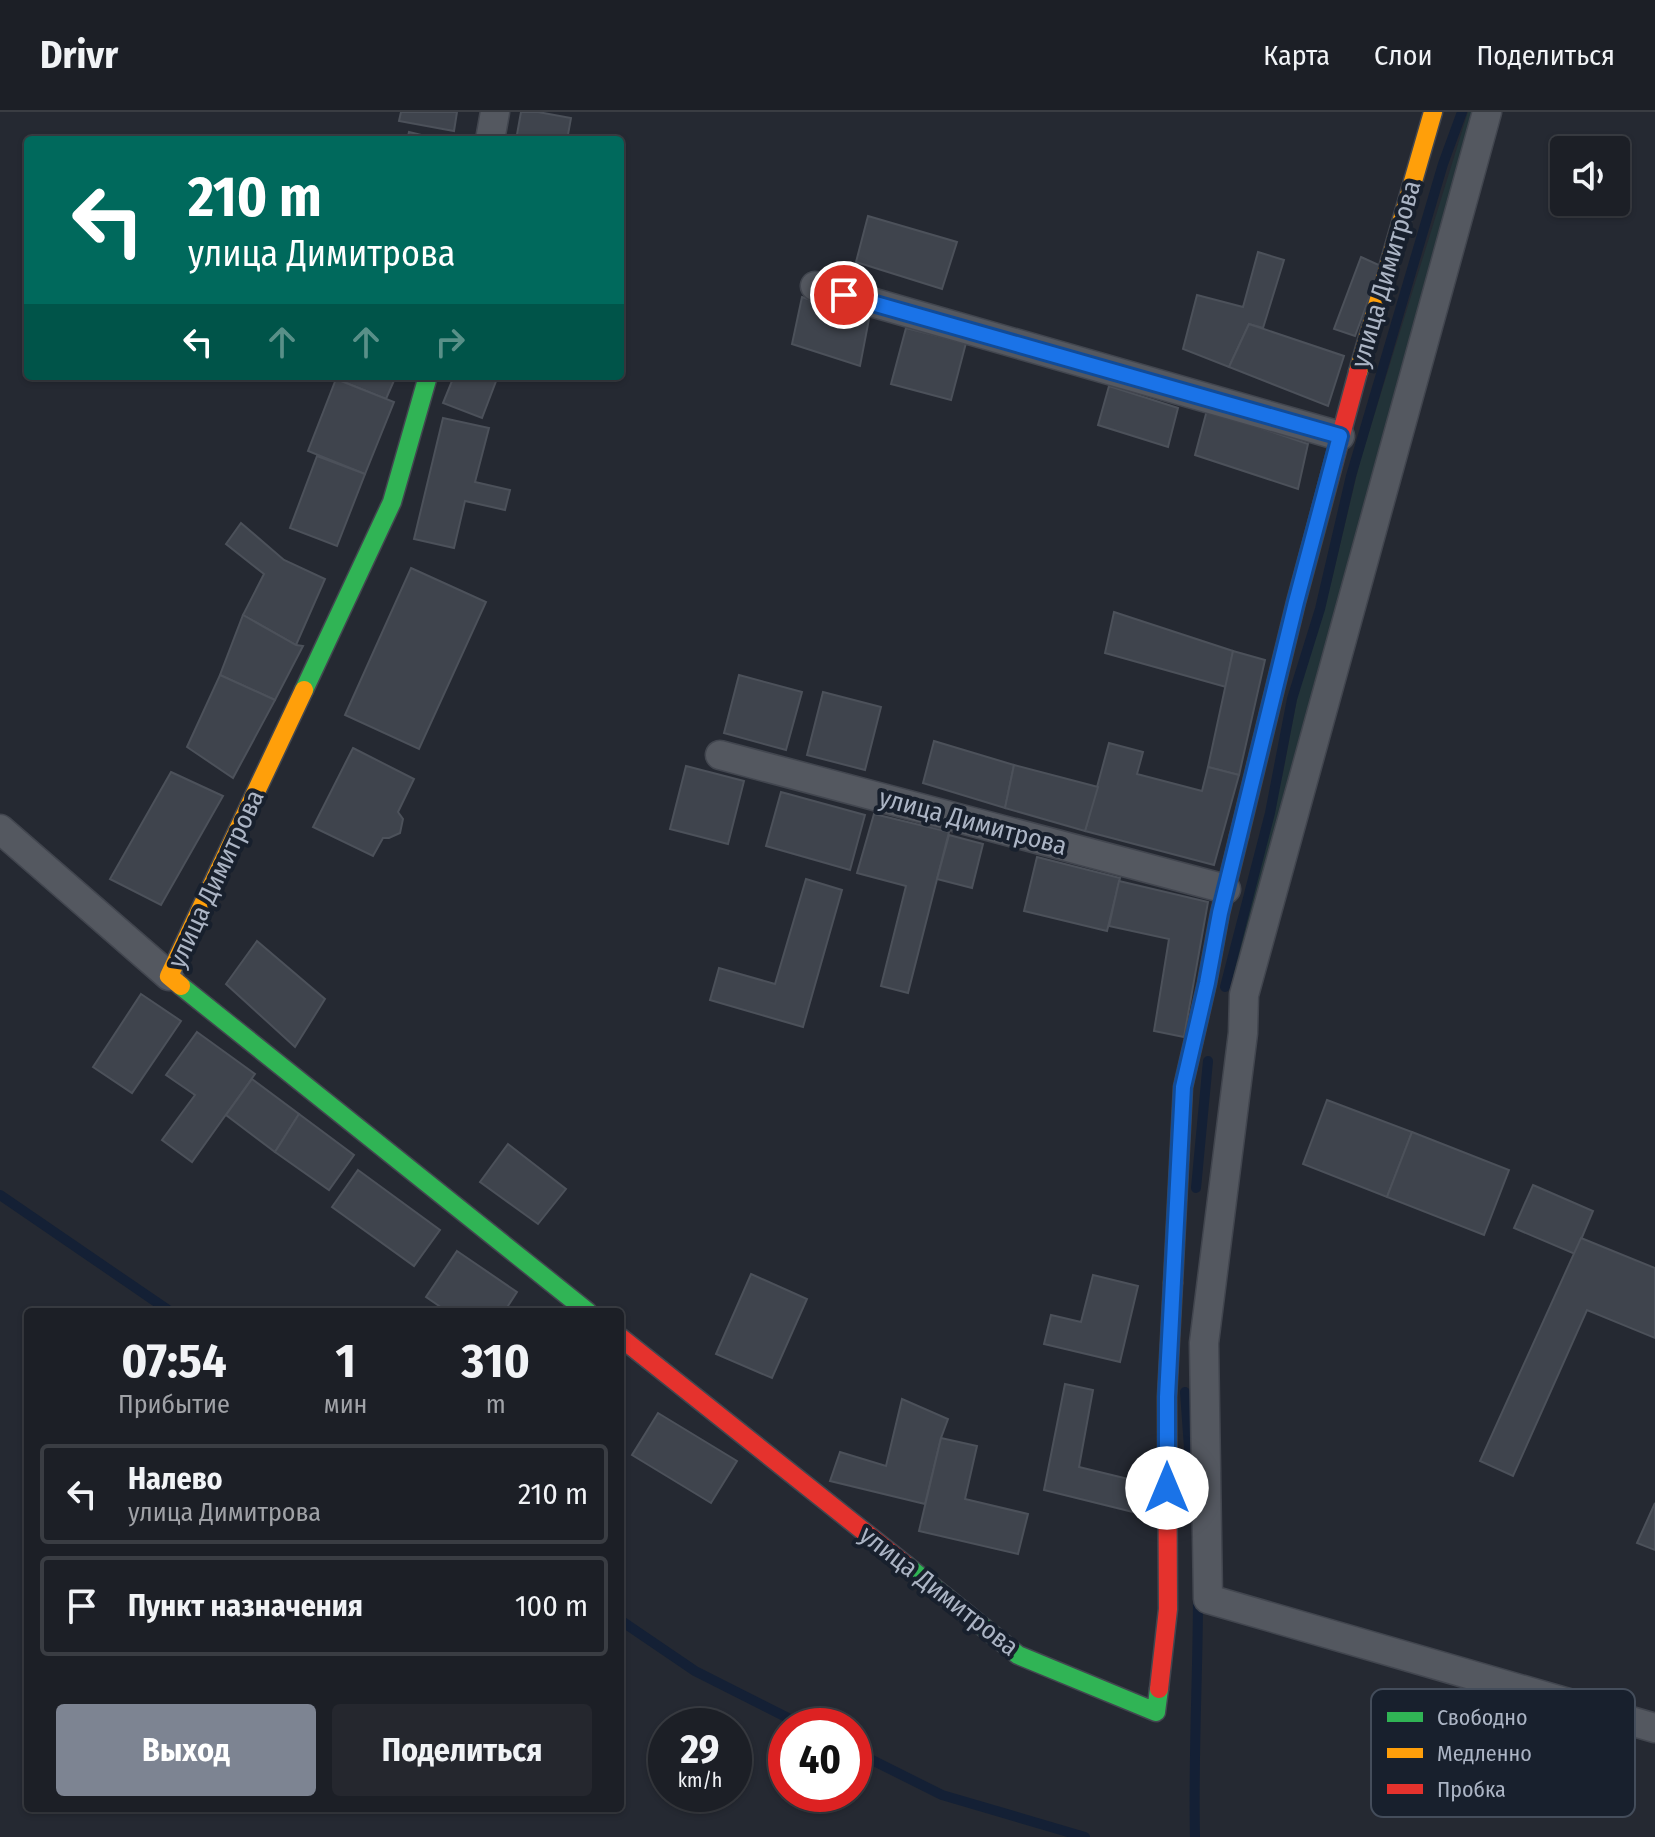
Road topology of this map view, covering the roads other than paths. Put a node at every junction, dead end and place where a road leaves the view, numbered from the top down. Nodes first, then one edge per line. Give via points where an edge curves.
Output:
1 (495, 112) edge
2 (1433, 112) edge
3 (1487, 112) edge
4 (491, 136) edge
5 (815, 286) dead end
6 (427, 380) edge
7 (1340, 436) junction
8 (720, 755) dead end
9 (0, 829) edge
10 (1226, 889) junction
11 (169, 976) junction
12 (1207, 983) junction
13 (1244, 995) junction
14 (583, 1308) edge
15 (624, 1340) edge
16 (1520, 1689) edge
17 (1635, 1722) edge
18 (1655, 1728) edge

1 - 4 street
2 - 7 street, улица Димитрова
3 - 13 street
5 - 7 street
6 - 11 street, улица Димитрова via 392,502
7 - 10 street, улица Димитрова
8 - 10 street, улица Димитрова
9 - 11 street
10 - 12 street, улица Димитрова
11 - 14 street, улица Димитрова
12 - 13 street
12 - 15 street, улица Димитрова via 1183,1087 1167,1397 1168,1609 1156,1712 1018,1655
13 - 16 street via 1204,1343 1208,1599
17 - 18 street

